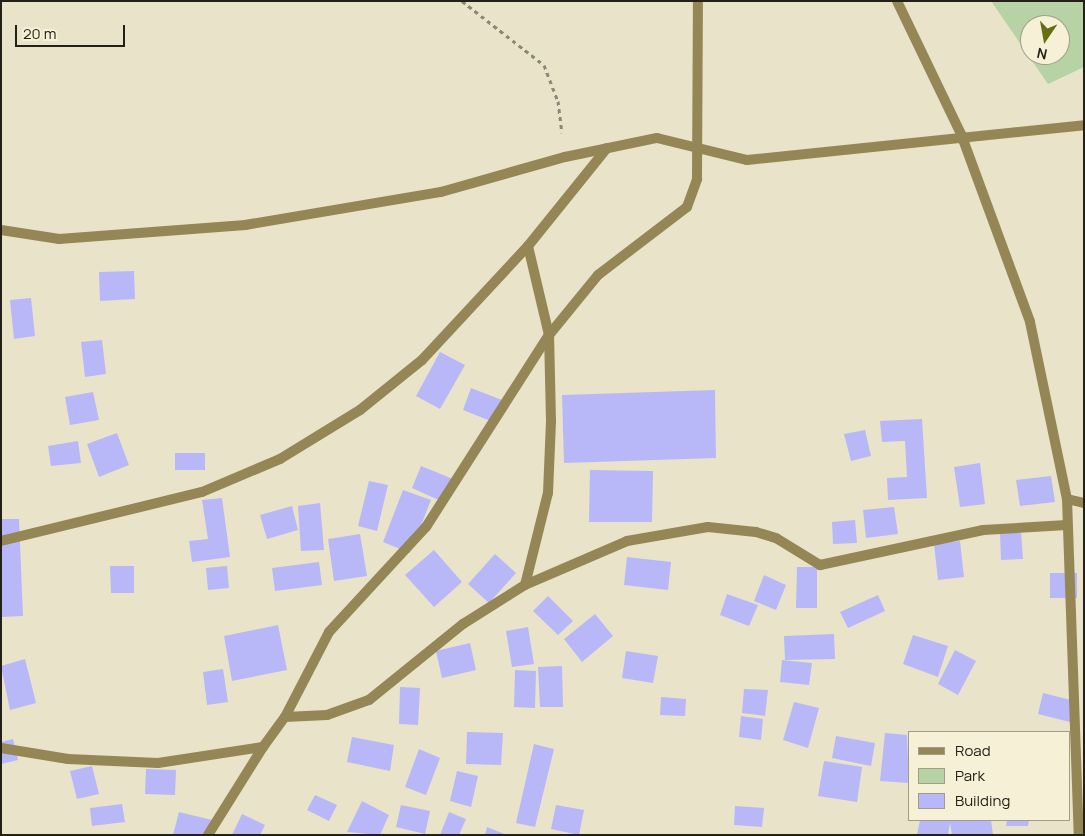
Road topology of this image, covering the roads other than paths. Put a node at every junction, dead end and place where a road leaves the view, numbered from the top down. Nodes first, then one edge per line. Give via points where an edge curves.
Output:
1 (698, 1) edge
2 (897, 1) edge
3 (1084, 125) edge
4 (961, 134) junction
5 (608, 148) junction
6 (698, 148) junction
7 (1, 230) edge
8 (528, 246) junction
9 (549, 335) junction
10 (1067, 499) junction
11 (1084, 502) edge
12 (1067, 525) junction
13 (1, 541) edge
14 (525, 584) junction
15 (284, 717) junction
16 (263, 747) junction
17 (1, 748) edge
18 (208, 835) edge
19 (1079, 835) edge

1 - 6 street
2 - 4 street
3 - 4 street via 1043,132
4 - 6 street via 880,149 747,160
4 - 10 street via 1030,322
5 - 6 street via 657,138
5 - 7 street via 441,192 246,225 59,240
5 - 8 street
6 - 9 street via 695,193 687,207 598,275
8 - 9 street
8 - 13 street via 422,360 360,410 280,459 202,492
9 - 14 street via 548,492
9 - 15 street via 426,527 329,632
10 - 11 street
10 - 12 street
12 - 14 street via 983,530 820,565 776,538 756,532 675,530 627,541
12 - 19 street
14 - 15 street via 463,624 369,700 341,712
15 - 16 street
16 - 17 street via 158,763 68,759
16 - 18 street

